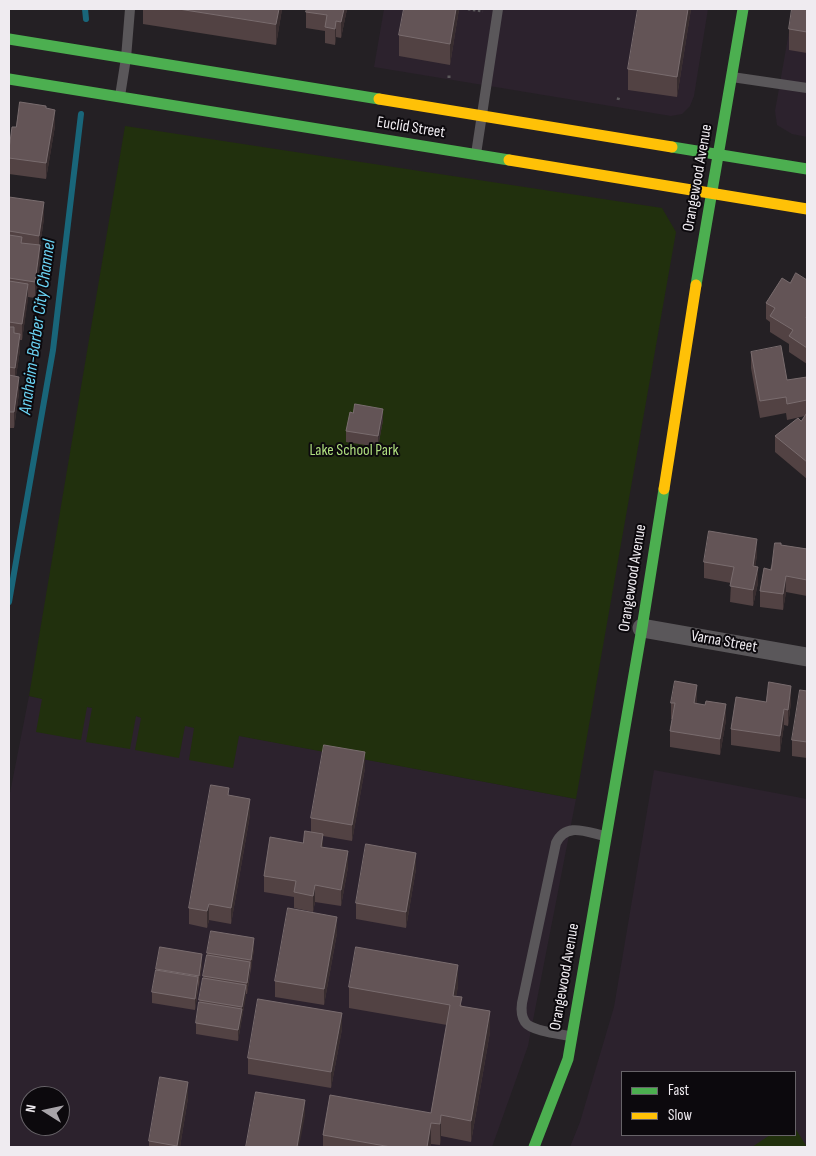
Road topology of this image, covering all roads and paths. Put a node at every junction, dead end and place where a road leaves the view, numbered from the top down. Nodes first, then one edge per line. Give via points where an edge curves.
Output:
1 (130, 9) edge
2 (468, 9) edge
3 (498, 9) edge
4 (743, 9) edge
5 (484, 11) dead end
6 (9, 39) edge
7 (126, 58) junction
8 (732, 77) junction
9 (9, 79) edge
10 (807, 88) edge
11 (120, 97) junction
12 (481, 116) junction
13 (476, 155) junction
14 (719, 155) junction
15 (807, 169) edge
16 (711, 193) junction
17 (807, 209) edge
18 (642, 628) junction
19 (807, 656) edge
20 (606, 836) junction
21 (572, 1037) junction
22 (534, 1147) edge

1 - 7 lane
2 - 5 path
3 - 12 lane
4 - 8 main road, Orangewood Avenue
6 - 7 main road, Euclid Street
7 - 11 lane
7 - 12 main road, Euclid Street
8 - 10 lane
8 - 14 main road, Orangewood Avenue
9 - 11 main road, Euclid Street
11 - 13 main road, Euclid Street
12 - 13 lane
12 - 14 main road, Euclid Street
13 - 16 main road, Euclid Street
14 - 15 main road, Euclid Street
14 - 16 main road, Orangewood Avenue
16 - 17 main road, Euclid Street
16 - 18 main road, Orangewood Avenue
18 - 19 street, Varna Street
18 - 20 main road, Orangewood Avenue
20 - 21 main road, Orangewood Avenue
20 - 21 lane via 573,830 560,835 522,1003 521,1014 526,1024
21 - 22 main road, Orangewood Avenue via 568,1059

